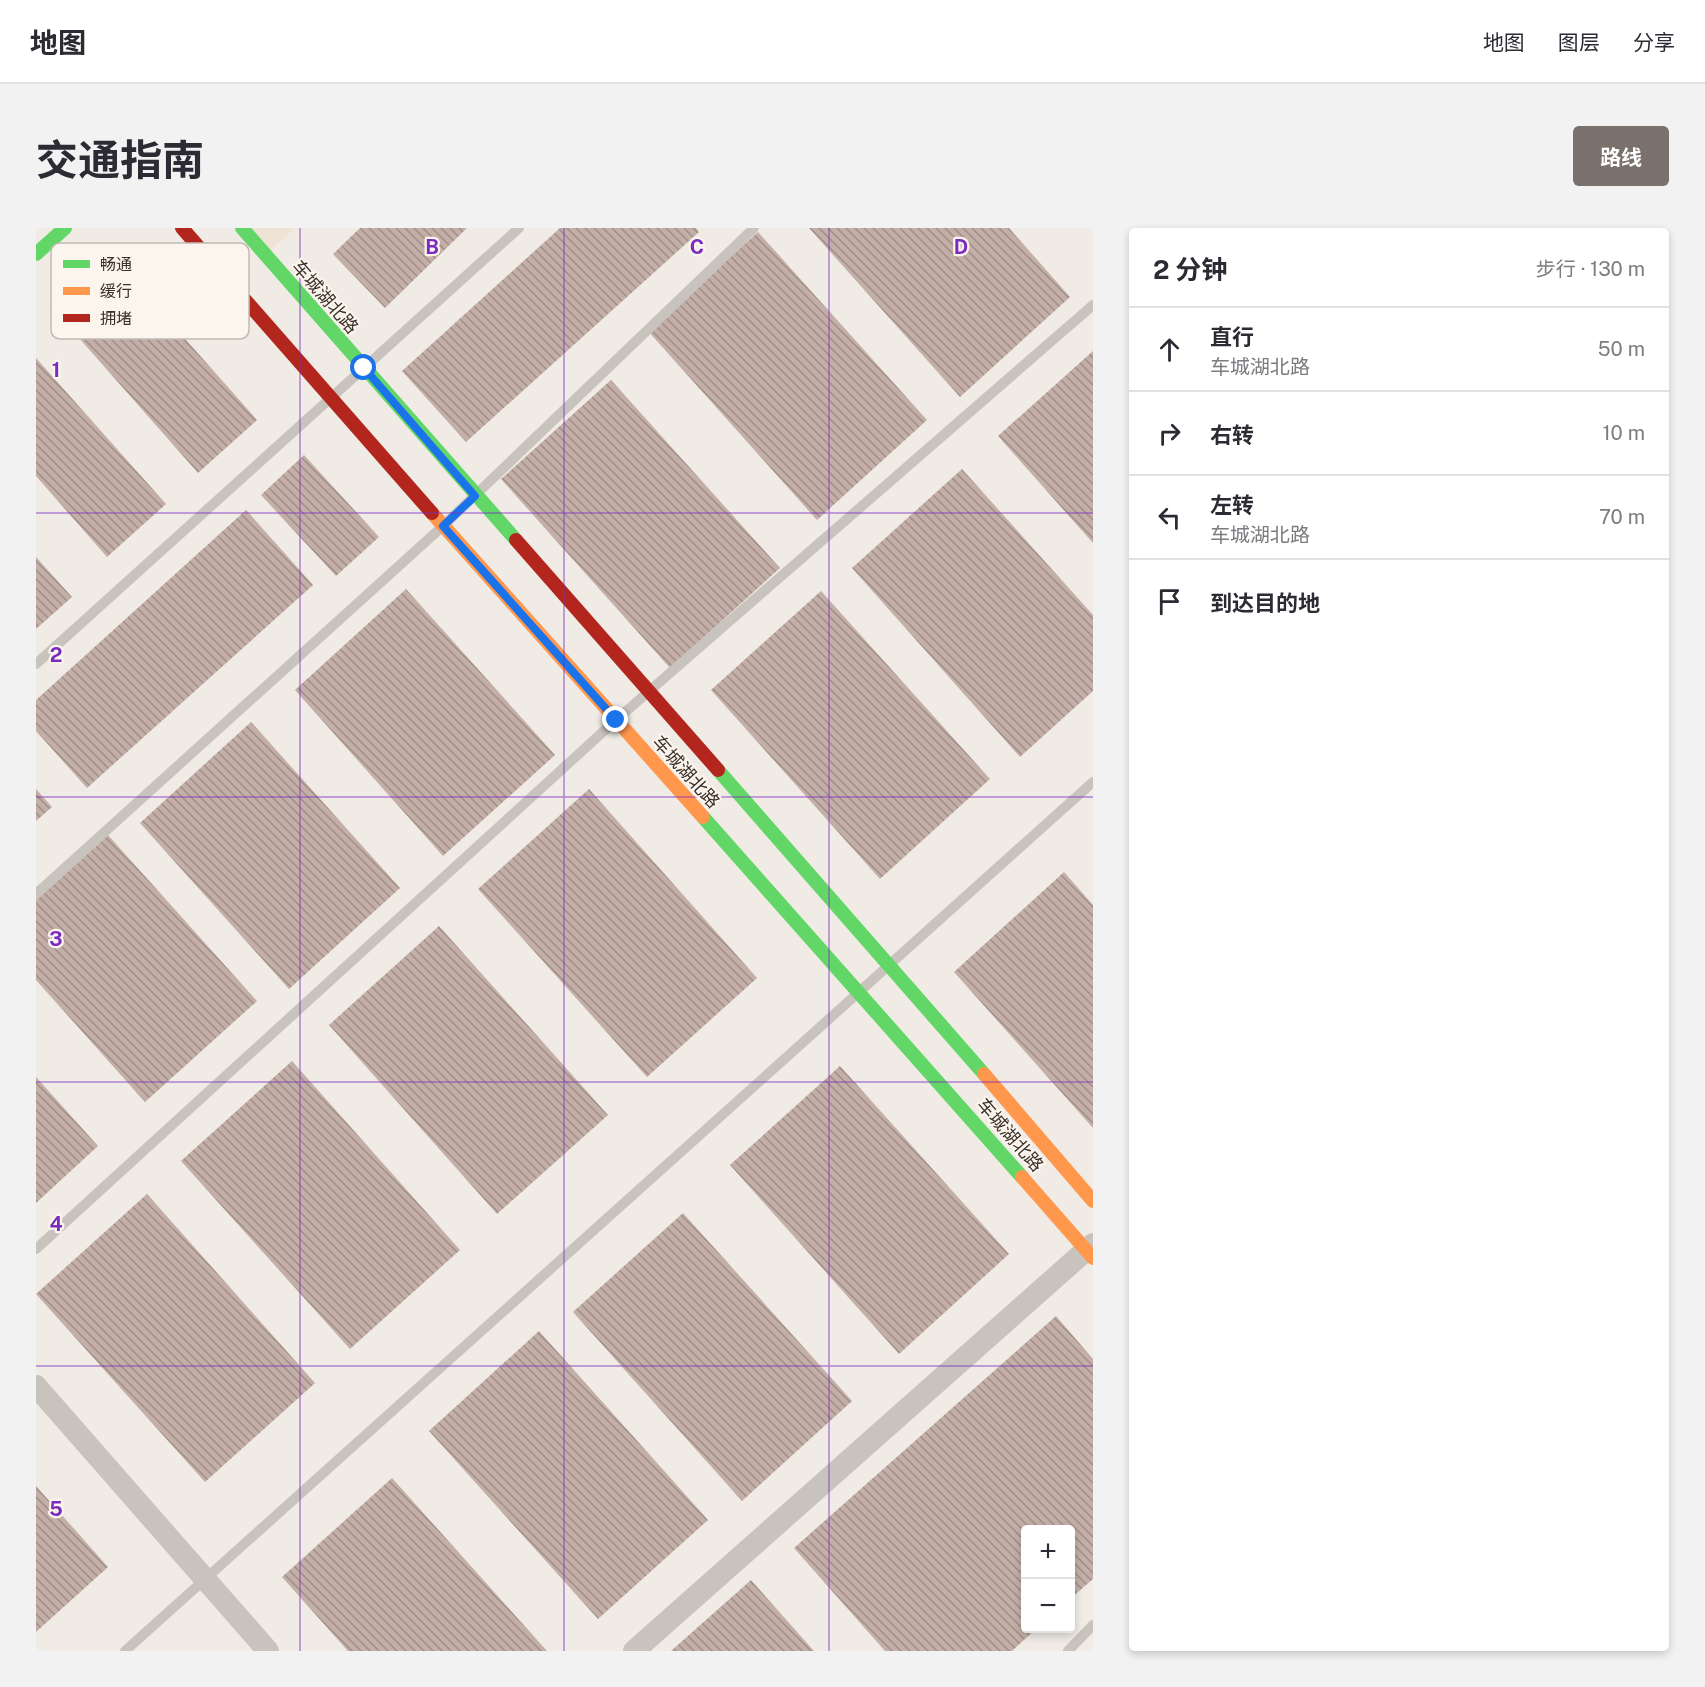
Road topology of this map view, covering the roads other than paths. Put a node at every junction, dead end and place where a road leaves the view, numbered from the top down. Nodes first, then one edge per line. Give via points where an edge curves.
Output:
1 (65, 228) edge
2 (183, 228) edge
3 (242, 228) edge
4 (519, 228) edge
5 (754, 228) edge
6 (196, 243) edge
7 (36, 254) edge
8 (249, 304) edge
9 (1093, 306) edge
10 (364, 368) junction
11 (330, 398) junction
12 (475, 496) junction
13 (443, 526) junction
14 (36, 664) edge
15 (649, 692) junction
16 (616, 720) junction
17 (1093, 783) edge
18 (36, 894) edge
19 (890, 965) junction
20 (860, 992) junction
21 (1093, 1201) edge
22 (36, 1249) edge
23 (1091, 1251) edge
24 (36, 1386) edge
25 (204, 1580) junction
26 (1093, 1625) edge
27 (125, 1651) edge
28 (267, 1651) edge
29 (634, 1651) edge
30 (1068, 1651) edge

1 - 7 main road
2 - 6 main road, 车城湖北路
3 - 10 main road, 车城湖北路
4 - 10 lane
5 - 12 lane
8 - 11 main road, 车城湖北路
9 - 15 lane
10 - 11 lane
10 - 12 main road, 车城湖北路
11 - 13 main road, 车城湖北路
11 - 14 lane
12 - 13 lane
12 - 15 main road, 车城湖北路
13 - 16 main road, 车城湖北路
13 - 18 lane
15 - 16 lane
15 - 19 main road, 车城湖北路
16 - 20 main road, 车城湖北路
16 - 22 lane
17 - 19 lane
19 - 20 lane
19 - 21 main road, 车城湖北路
20 - 23 main road, 车城湖北路
20 - 25 lane
23 - 29 street
24 - 25 street
25 - 27 lane
25 - 28 street
26 - 30 lane

